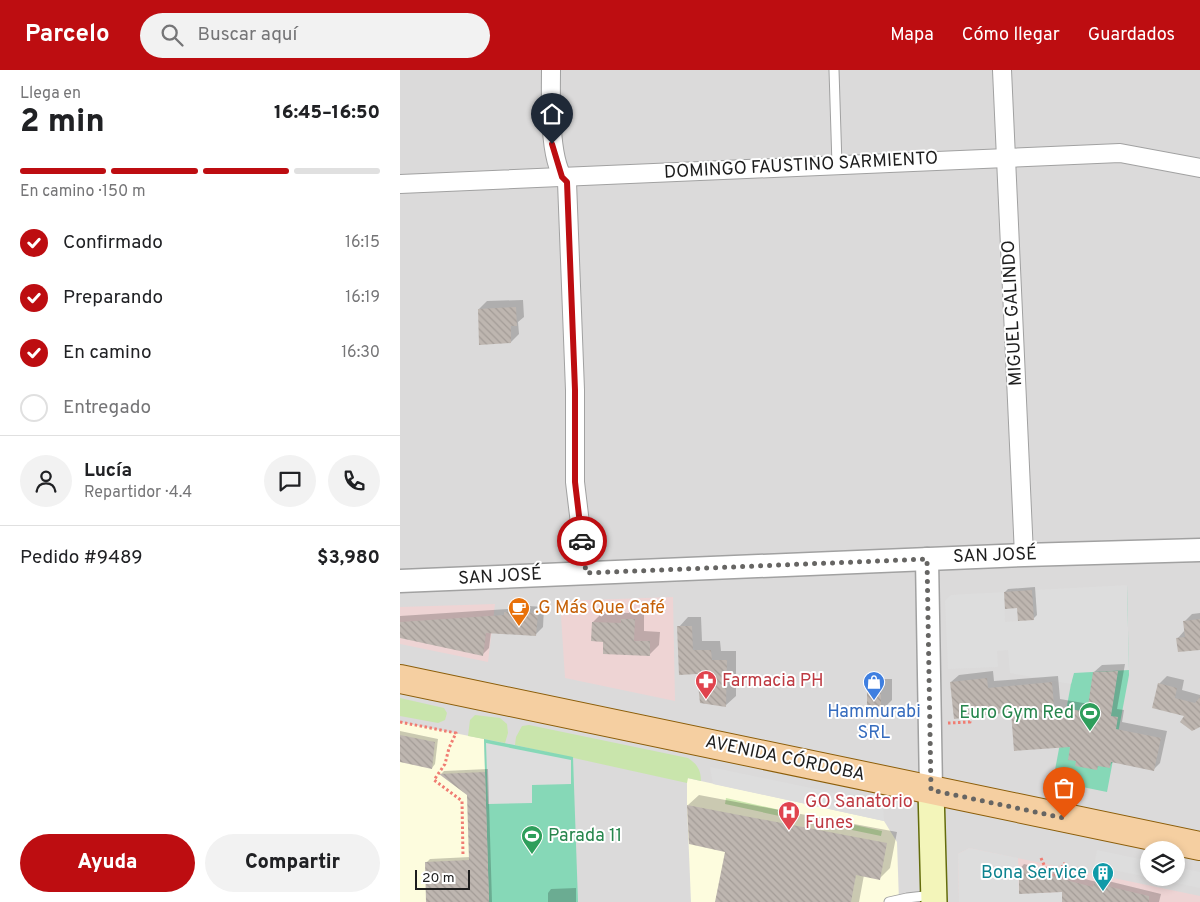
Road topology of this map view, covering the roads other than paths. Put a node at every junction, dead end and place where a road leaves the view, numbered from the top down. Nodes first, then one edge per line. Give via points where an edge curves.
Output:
1 (551, 70) edge
2 (834, 70) edge
3 (1002, 70) edge
4 (1006, 157) junction
5 (837, 165) junction
6 (1200, 168) edge
7 (562, 177) junction
8 (400, 184) edge
9 (1200, 550) edge
10 (1024, 555) junction
11 (927, 559) junction
12 (586, 573) junction
13 (400, 581) edge
14 (400, 679) edge
15 (931, 790) junction
16 (1200, 846) edge
17 (934, 898) edge
18 (889, 902) edge

1 - 7 street via 552,144
2 - 5 lane
3 - 4 street, MIGUEL GALINDO
4 - 5 street, DOMINGO FAUSTINO SARMIENTO
4 - 6 street, DOMINGO FAUSTINO SARMIENTO via 1120,152
4 - 10 street, MIGUEL GALINDO
5 - 7 street, DOMINGO FAUSTINO SARMIENTO
7 - 8 street, DOMINGO FAUSTINO SARMIENTO
7 - 12 street via 567,182 575,482
9 - 10 street, SAN JOSÉ
10 - 11 street, SAN JOSÉ
11 - 12 street, SAN JOSÉ
11 - 15 street
12 - 13 street, SAN JOSÉ
14 - 15 main road, AVENIDA CÓRDOBA
15 - 16 main road, AVENIDA CÓRDOBA
15 - 17 main road
17 - 18 lane

